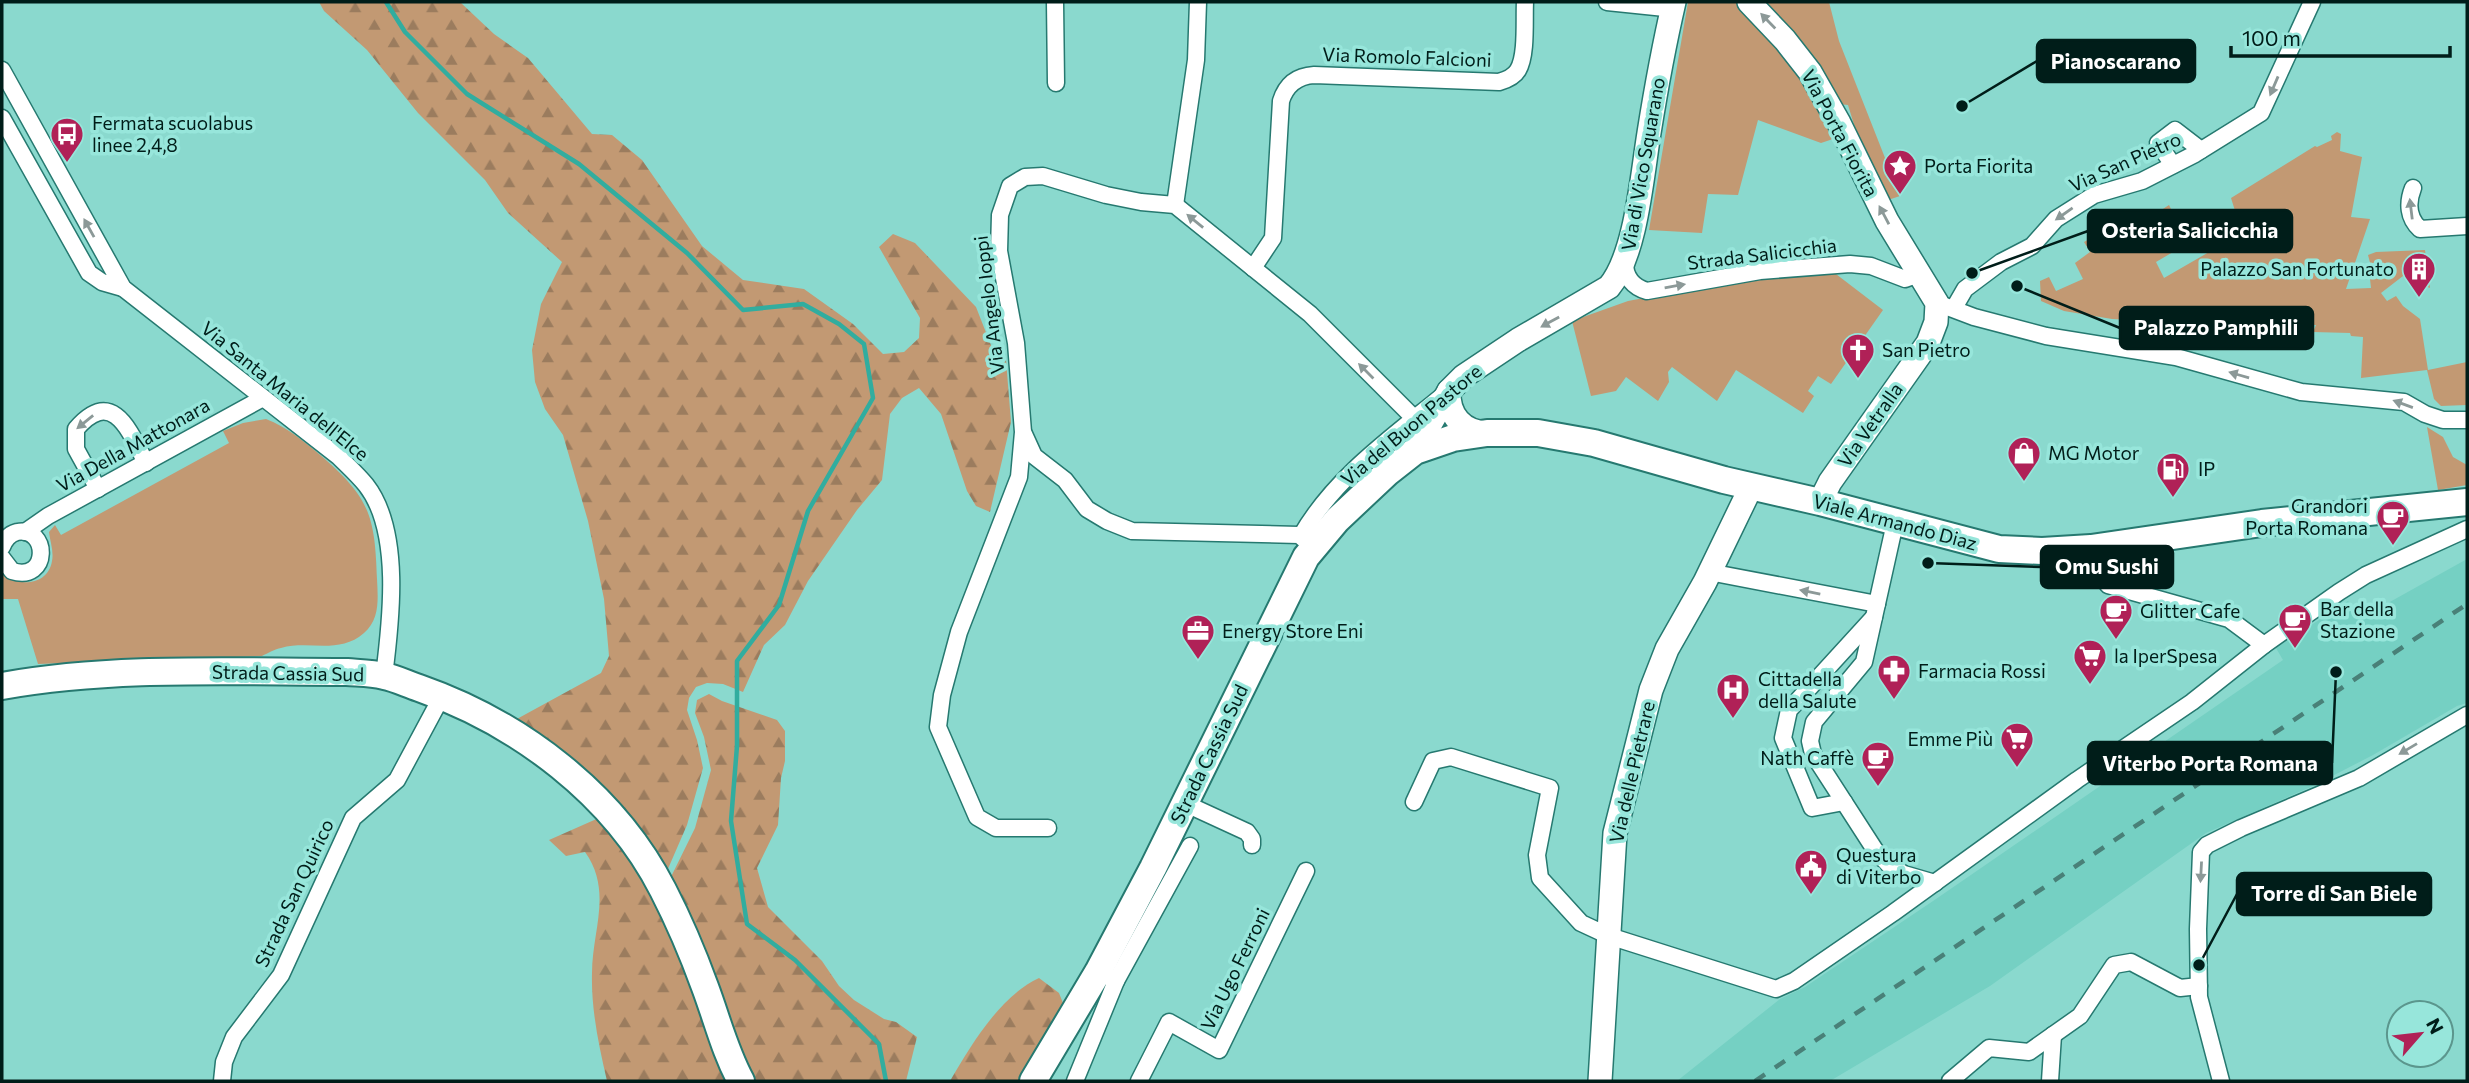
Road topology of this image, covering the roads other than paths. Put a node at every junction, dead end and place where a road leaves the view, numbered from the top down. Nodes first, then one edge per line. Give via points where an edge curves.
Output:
1 (1055, 2) edge
2 (1198, 2) edge
3 (1525, 2) edge
4 (1607, 2) edge
5 (1749, 2) edge
6 (2312, 2) edge
7 (1668, 4) edge
8 (2, 70) edge
9 (1056, 83) dead end
10 (2, 118) edge
11 (2201, 150) junction
12 (2173, 165) junction
13 (2413, 188) dead end
14 (1175, 205) junction
15 (2467, 226) edge
16 (1625, 262) junction
17 (1253, 268) junction
18 (1919, 274) junction
19 (1609, 287) joint
20 (122, 288) junction
21 (1945, 306) junction
22 (1448, 391) junction
23 (263, 398) junction
24 (1415, 419) junction
25 (2467, 420) edge
26 (1023, 432) junction
27 (1487, 433) junction
28 (1415, 451) junction
29 (146, 463) junction
30 (1751, 487) junction
31 (98, 489) junction
32 (1820, 502) junction
33 (2467, 502) edge
34 (1895, 523) junction
35 (2467, 529) edge
36 (25, 532) junction
37 (1307, 542) junction
38 (2, 547) edge
39 (2091, 548) junction
40 (2, 558) edge
41 (1709, 572) junction
42 (1876, 610) junction
43 (2264, 645) junction
44 (384, 676) junction
45 (14, 684) edge
46 (2, 695) edge
47 (442, 696) junction
48 (2467, 715) edge
49 (1415, 802) dead end
50 (1844, 802) junction
51 (1184, 803) junction
52 (1048, 828) dead end
53 (1252, 845) dead end
54 (1190, 846) dead end
55 (1307, 871) dead end
56 (1935, 883) junction
57 (1609, 936) junction
58 (1107, 977) junction
59 (2199, 986) junction
60 (2053, 1035) junction
61 (1147, 1045) dead end
62 (222, 1081) edge
63 (741, 1081) edge
64 (1033, 1081) edge
65 (1075, 1081) edge
66 (1128, 1081) edge
67 (1139, 1081) edge
68 (1600, 1081) edge
69 (1950, 1081) edge
70 (2050, 1081) edge
71 (2221, 1081) edge

1 - 9 street
2 - 14 street via 1196,60
3 - 17 street, Via Romolo Falcioni via 1522,60 1508,79 1314,75 1292,82 1281,101 1273,239
4 - 7 street
18 -> 5 main road, Via Porta Fiorita via 1810,72
6 -> 11 street, Via San Pietro via 2261,113
7 - 16 main road, Via di Vico Squarano
20 -> 8 street, Via Santa Maria dell'Elce
10 - 20 street, Via Santa Maria dell'Elce via 89,273
11 - 12 street, Via San Pietro
11 - 12 street via 2175,130 2158,143
12 -> 21 street, Via San Pietro via 2142,181 2094,195 2056,219 2032,246 2001,262
15 -> 13 street via 2420,229 2413,223 2408,200
17 -> 14 street
14 - 26 street, Via Angelo Ioppi via 1140,202 1043,176 1025,177 1010,186 1000,215 999,251 1016,343
16 -> 18 street, Strada Salicicchia via 1631,282 1647,291 1760,271 1850,264 1871,266 1905,279
16 - 19 main road, Via di Vico Squarano
24 -> 17 street via 1310,314
18 - 21 main road
19 -> 22 main road, Via del Buon Pastore via 1518,340
20 - 23 street, Via Santa Maria dell'Elce
25 -> 21 street via 2443,420 2388,399 2301,392 2176,357 2046,336
21 - 32 main road, Via Vetralla via 1927,343
22 - 24 street, Via del Buon Pastore
22 - 27 main road via 1459,422
22 - 28 main road
23 - 29 street, Via Della Mattonara
23 - 44 street, Via Santa Maria dell'Elce via 339,457 367,486 383,519 390,560 390,629
24 - 37 street, Via del Buon Pastore via 1335,489
26 - 37 street via 1034,456 1065,480 1087,509 1132,531
26 - 52 street, Via Angelo Ioppi via 1019,477 959,632 938,727 977,817 996,828
27 - 28 main road, Viale Armando Diaz
27 - 30 main road, Viale Armando Diaz via 1567,437
28 - 37 main road, Strada Cassia Sud
29 - 31 street, Via Della Mattonara
29 -> 31 street via 124,421 102,411 84,419 76,429 76,449
30 - 32 main road, Viale Armando Diaz
30 - 41 main road, Via delle Pietrare
31 - 36 street, Via Della Mattonara
32 - 34 main road, Viale Armando Diaz
33 - 39 main road, Viale Armando Diaz via 2262,523
34 - 39 main road, Viale Armando Diaz via 1999,549
34 - 42 street
35 - 43 street via 2366,575
36 - 38 street, Via Della Mattonara via 12,534
36 - 40 street via 36,538 41,550 35,567 18,573
37 - 51 main road, Strada Cassia Sud via 1306,557
39 - 43 street via 2096,568 2109,586 2229,619
42 -> 41 street
41 - 57 main road, Via delle Pietrare via 1667,649 1651,690 1615,833
42 - 50 street via 1864,662 1814,722 1810,741 1813,754
42 - 50 street via 1789,710 1783,738 1812,808
43 - 56 street via 2192,702
44 - 45 main road, Strada Cassia Sud via 346,672 109,673
44 - 47 main road, Strada Cassia Sud
45 - 46 street
47 - 62 street, Strada San Quirico via 397,780 353,818 281,975 234,1037
47 - 63 main road, Strada Cassia Sud via 514,733 576,779 636,845 663,889
48 -> 59 street via 2359,778 2207,845 2202,852
49 - 57 street via 1433,761 1451,757 1550,788 1537,855 1540,878 1581,923
50 - 56 street via 1889,865
51 - 53 street via 1247,832
51 - 58 main road, Strada Cassia Sud
54 - 58 street
55 - 67 street, Via Ugo Ferroni via 1219,1050 1169,1022
56 - 57 street via 1776,989
57 - 68 main road, Via delle Pietrare
58 - 64 main road, Strada Cassia Sud
58 - 65 street
59 - 60 street via 2180,988 2130,962 2113,965 2080,1016
59 - 71 street
60 - 69 street via 2029,1052 1989,1048
60 - 70 street
61 - 66 street

